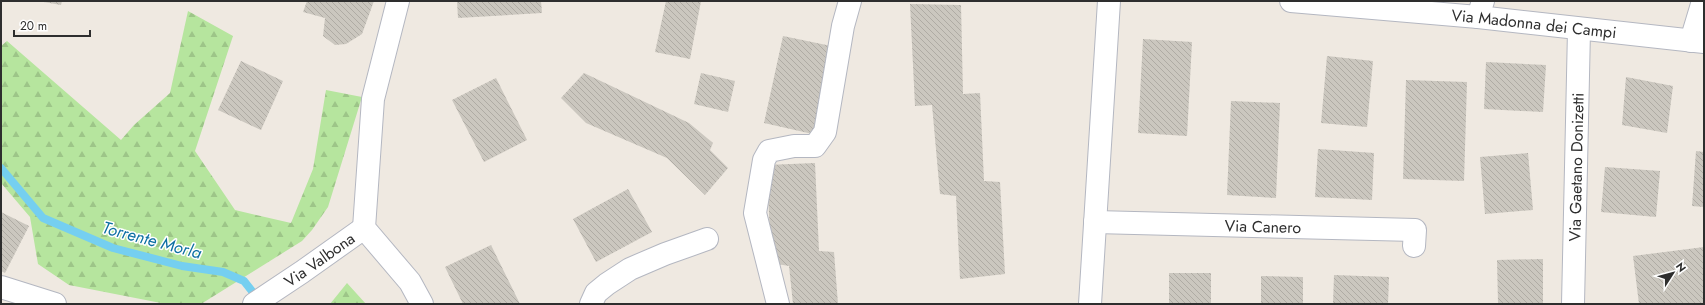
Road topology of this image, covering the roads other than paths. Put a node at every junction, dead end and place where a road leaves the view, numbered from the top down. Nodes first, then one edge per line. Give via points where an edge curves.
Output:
1 (398, 1) edge
2 (850, 1) edge
3 (1109, 1) edge
4 (1703, 1) edge
5 (1304, 2) edge
6 (1481, 9) edge
7 (1579, 30) junction
8 (1698, 41) edge
9 (1096, 222) junction
10 (364, 228) junction
11 (707, 239) dead end
12 (1414, 246) dead end
13 (1, 287) edge
14 (53, 304) edge
15 (254, 304) edge
16 (422, 304) edge
17 (591, 304) edge
18 (778, 304) edge
19 (1090, 304) edge
20 (1573, 304) edge

1 - 10 street via 373,99
2 - 18 street via 843,26 825,132 815,146 794,146 769,151 764,160 755,213
3 - 9 street
4 - 8 street
5 - 6 street, Via Madonna dei Campi
6 - 7 street, Via Madonna dei Campi
7 - 8 street, Via Madonna dei Campi
7 - 20 street, Via Gaetano Donizetti
9 - 12 street, Via Canero via 1415,230
9 - 19 street
10 - 15 street, Via Valbona
10 - 16 street via 410,282
11 - 17 street via 630,269 596,293
13 - 14 street

